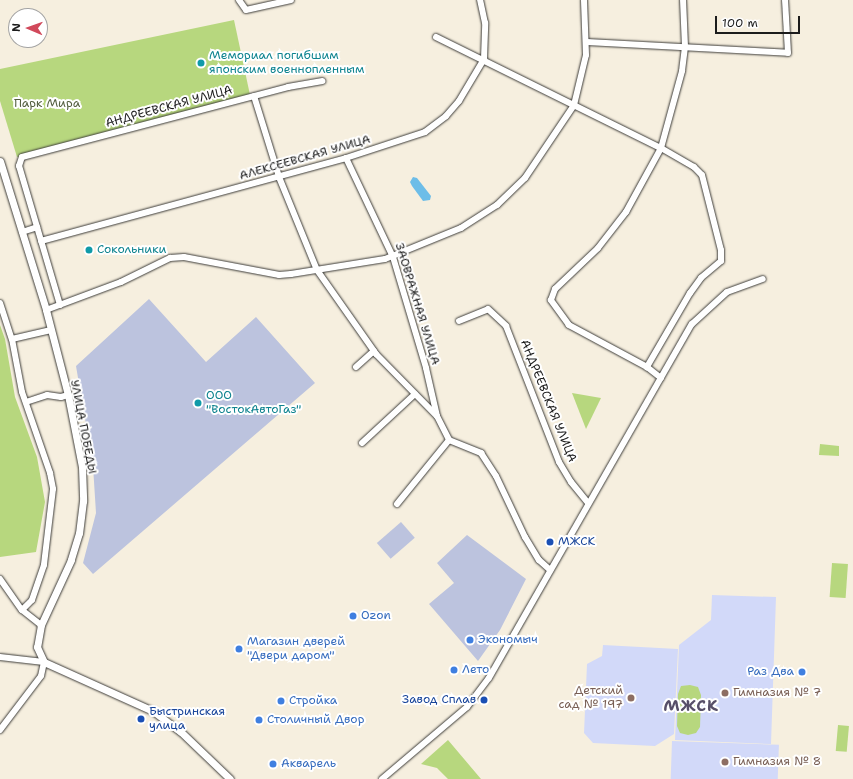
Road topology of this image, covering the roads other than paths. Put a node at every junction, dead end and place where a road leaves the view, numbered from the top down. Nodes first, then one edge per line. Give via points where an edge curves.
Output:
1 (239, 0) edge
2 (291, 0) edge
3 (480, 0) edge
4 (584, 0) edge
5 (683, 0) edge
6 (785, 0) edge
7 (436, 36) dead end
8 (587, 42) junction
9 (685, 47) junction
10 (484, 59) junction
11 (322, 81) dead end
12 (254, 96) junction
13 (574, 105) junction
14 (661, 148) junction
15 (346, 158) junction
16 (0, 162) edge
17 (279, 177) junction
18 (37, 227) junction
19 (22, 232) junction
20 (41, 242) junction
21 (393, 256) junction
22 (317, 270) junction
23 (764, 279) dead end
24 (0, 303) edge
25 (60, 305) junction
26 (46, 310) junction
27 (459, 321) dead end
28 (51, 330) junction
29 (12, 340) junction
30 (373, 349) junction
31 (356, 367) dead end
32 (647, 367) junction
33 (661, 378) junction
34 (415, 394) junction
35 (68, 395) junction
36 (26, 402) junction
37 (437, 416) junction
38 (449, 440) junction
39 (362, 443) dead end
40 (588, 503) junction
41 (397, 504) dead end
42 (550, 570) junction
43 (0, 580) edge
44 (22, 610) junction
45 (41, 625) junction
46 (0, 657) edge
47 (44, 662) junction
48 (0, 730) edge
49 (230, 779) edge
50 (382, 779) edge

1 - 2 street via 246,10
3 - 10 street, АЛЕКСЕЕВСКАЯ УЛИЦА via 485,23
4 - 8 street
5 - 9 street
6 - 9 street via 788,53
7 - 10 street
8 - 9 street
8 - 13 street via 580,87
9 - 14 street via 675,101
10 - 13 street
10 - 15 street, АЛЕКСЕЕВСКАЯ УЛИЦА via 459,101 436,126 416,136
11 - 12 street, АНДРЕЕВСКАЯ УЛИЦА
12 - 17 street
12 - 18 street, АНДРЕЕВСКАЯ УЛИЦА via 22,157 19,166
13 - 14 street
13 - 21 street via 526,178 497,205 454,231
14 - 32 street via 702,175 722,259 690,293
14 - 32 street via 626,212 598,248 560,284 551,300 569,325
15 - 17 street, АЛЕКСЕЕВСКАЯ УЛИЦА
15 - 21 street, ЗАОВРАЖНАЯ УЛИЦА
16 - 19 street, УЛИЦА ПОБЕДЫ
17 - 20 street, АЛЕКСЕЕВСКАЯ УЛИЦА
17 - 22 street
18 - 19 street
18 - 20 street
19 - 26 street, УЛИЦА ПОБЕДЫ
20 - 25 street
21 - 22 street
21 - 37 street, ЗАОВРАЖНАЯ УЛИЦА via 426,368
22 - 25 street via 279,275 174,257 121,282
22 - 30 street
23 - 33 street via 727,292 703,312 686,333
24 - 29 street
25 - 26 street
26 - 28 street, УЛИЦА ПОБЕДЫ
27 - 40 street, АНДРЕЕВСКАЯ УЛИЦА via 488,308 506,326 560,462 571,482
28 - 29 street
28 - 35 street, УЛИЦА ПОБЕДЫ
29 - 36 street
30 - 31 street
30 - 34 street
32 - 33 street
33 - 40 street
34 - 37 street
34 - 39 street
35 - 36 street via 47,395
35 - 45 street, УЛИЦА ПОБЕДЫ via 82,467 83,501 79,533 71,560
36 - 44 street via 50,473 53,502 44,565 32,600
37 - 38 street
38 - 41 street
38 - 42 street via 481,453 496,476 525,537 539,560
40 - 42 street
42 - 50 street via 497,665 467,707
43 - 44 street
44 - 45 street
45 - 47 street, УЛИЦА ПОБЕДЫ via 37,647
46 - 47 street
47 - 48 street via 38,681
47 - 49 street via 153,711 180,731

